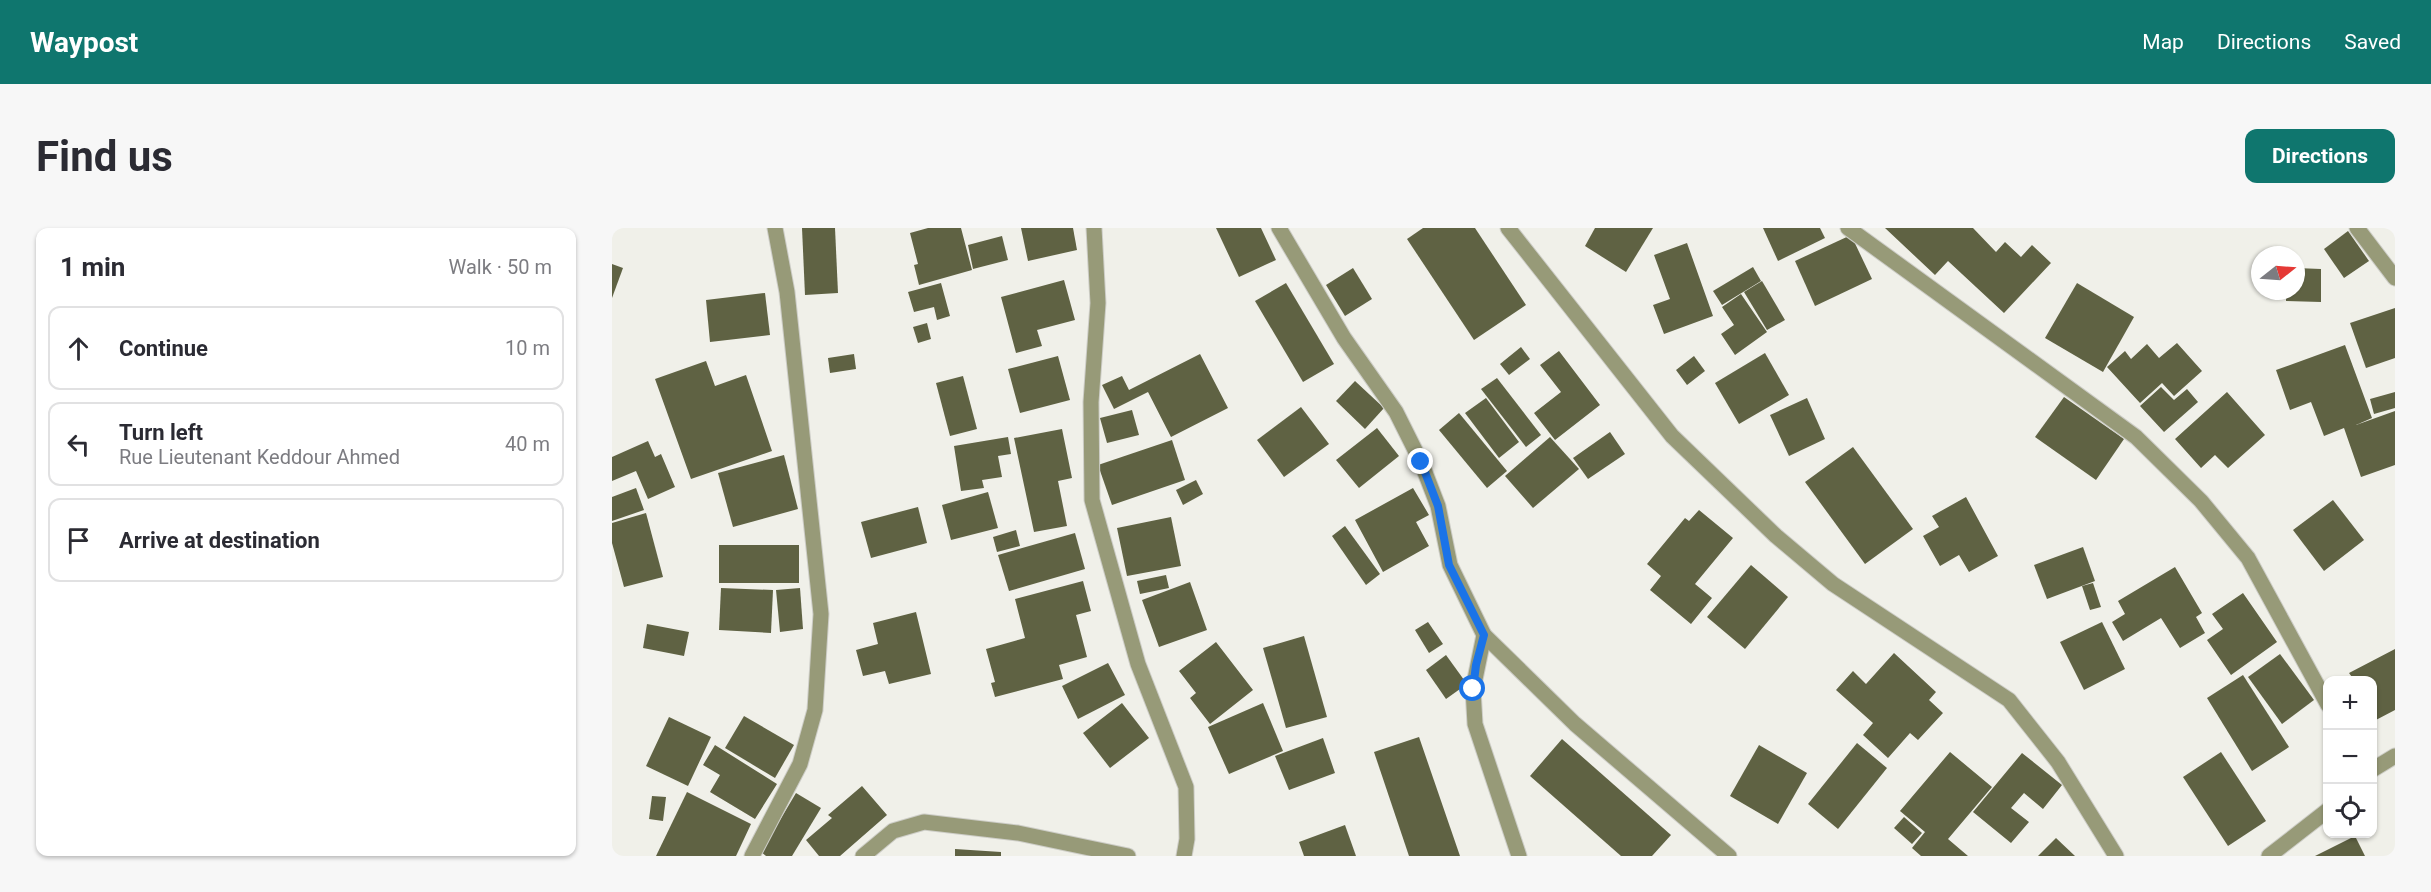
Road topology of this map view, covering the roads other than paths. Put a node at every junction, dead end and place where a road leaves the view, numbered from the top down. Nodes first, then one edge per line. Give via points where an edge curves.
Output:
1 (775, 228) edge
2 (1094, 228) edge
3 (1279, 228) edge
4 (1508, 228) edge
5 (1848, 228) edge
6 (2357, 228) edge
7 (2395, 278) edge
8 (1484, 635) junction
9 (2323, 696) edge
10 (2395, 756) edge
11 (2377, 767) edge
12 (2323, 814) edge
13 (752, 856) edge
14 (863, 856) edge
15 (1128, 856) edge
16 (1184, 856) edge
17 (1519, 856) edge
18 (1730, 856) edge
19 (2116, 856) edge
20 (2269, 856) edge

1 - 13 street via 788,303 821,614 815,710 801,764
2 - 16 street via 1098,303 1091,402 1092,500 1138,664 1186,787
3 - 8 street via 1344,338 1396,412 1438,506 1449,565
4 - 19 street via 1672,436 1776,536 1833,584 2009,700 2058,762
5 - 9 street via 2136,436 2201,501 2248,558
6 - 7 street
8 - 17 street via 1473,689 1475,724
8 - 18 street via 1575,724
10 - 11 street
12 - 20 street
14 - 15 street via 893,831 924,822 1018,833

